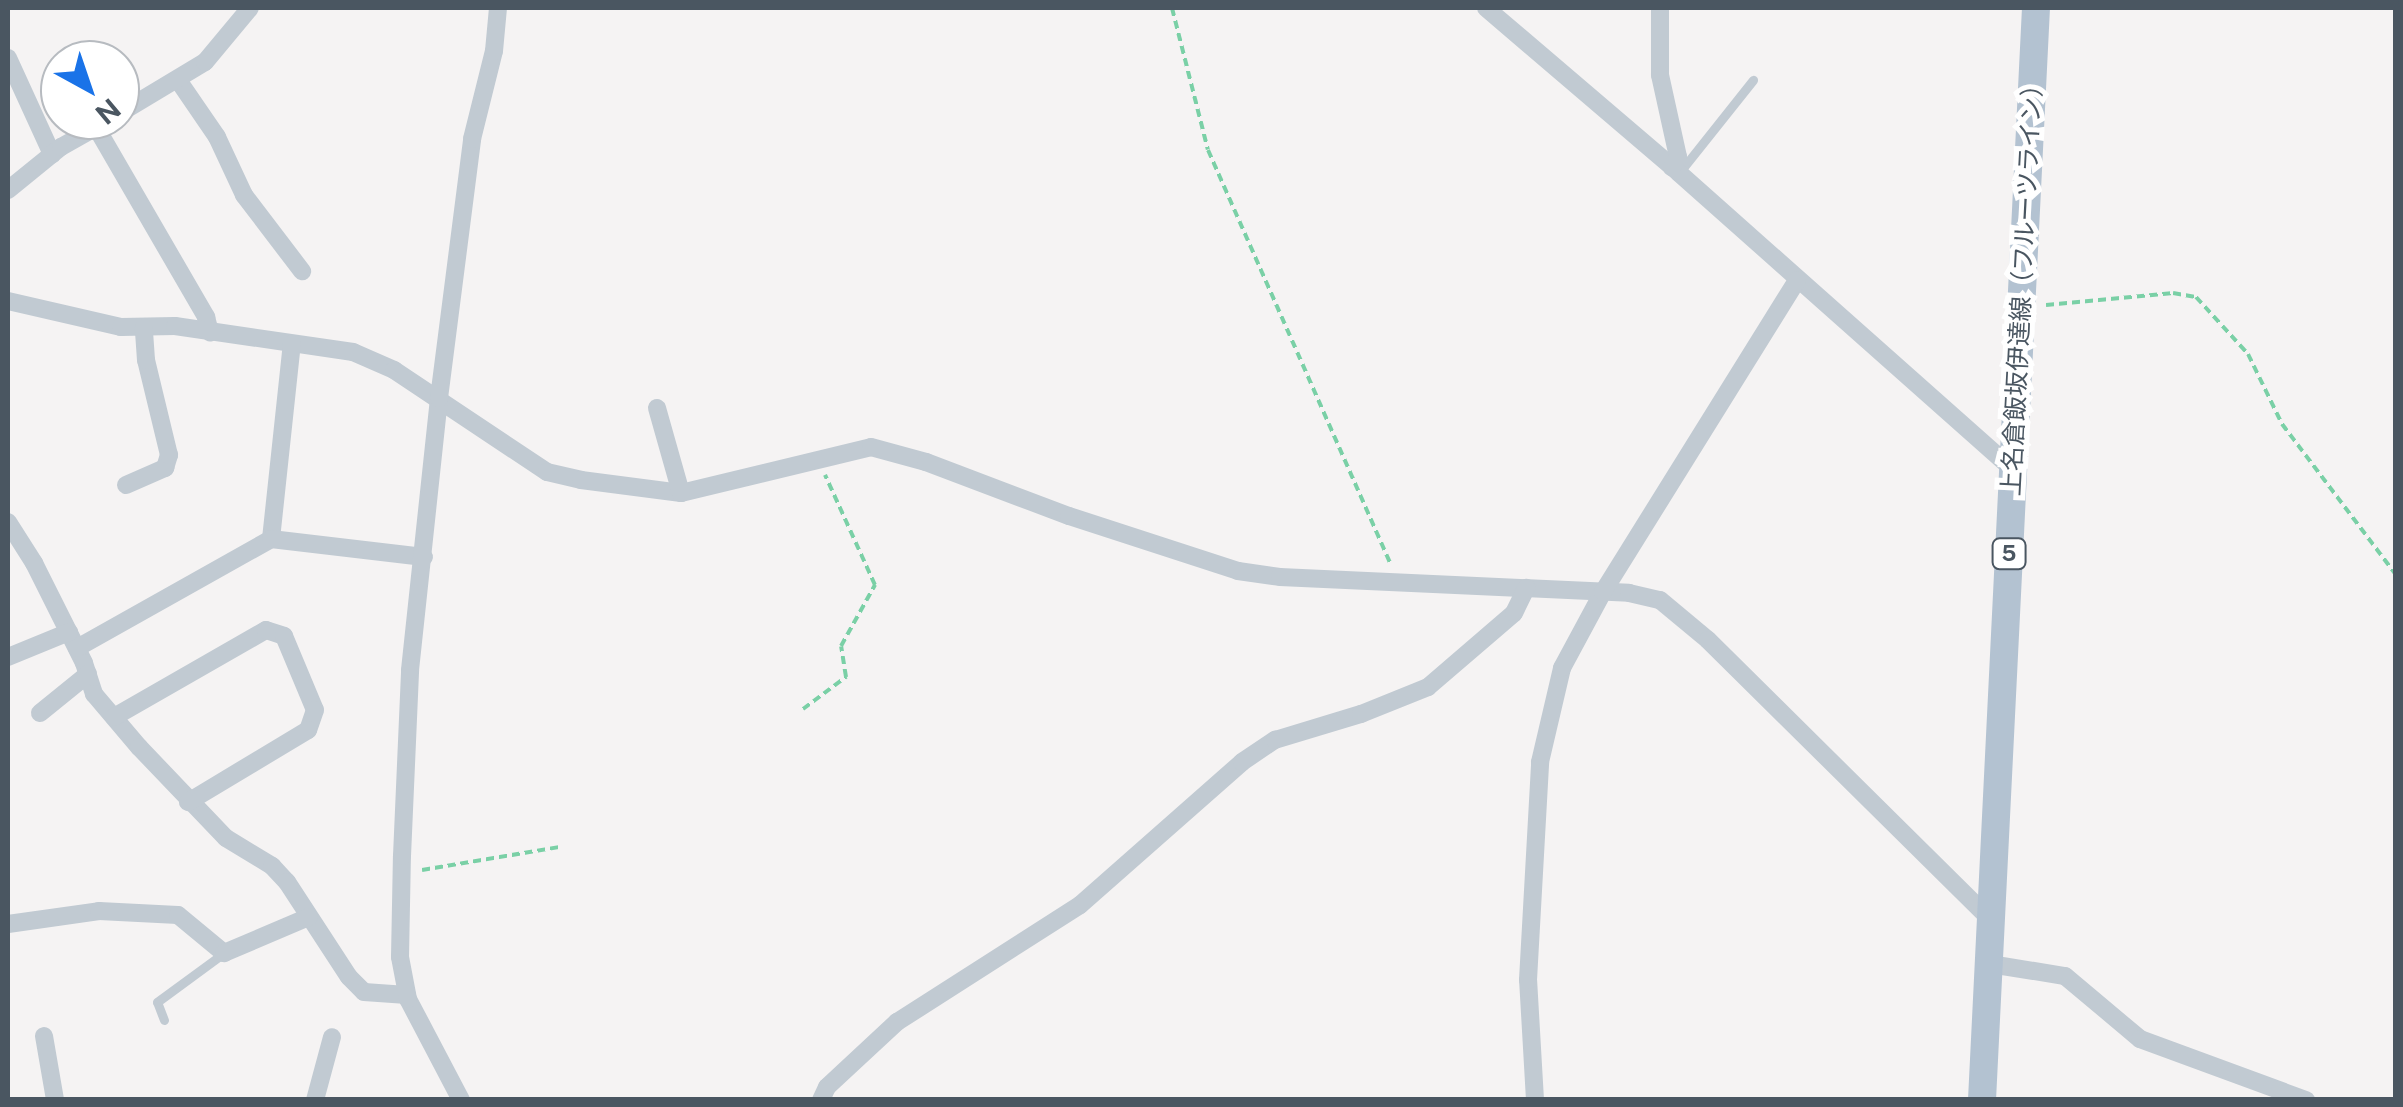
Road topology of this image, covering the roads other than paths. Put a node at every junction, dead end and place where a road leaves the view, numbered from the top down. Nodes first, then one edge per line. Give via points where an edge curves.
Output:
1 (250, 8) edge
2 (498, 8) edge
3 (1486, 8) edge
4 (1660, 8) edge
5 (2036, 8) edge
6 (8, 58) edge
7 (178, 80) junction
8 (1753, 80) dead end
9 (140, 102) edge
10 (75, 140) edge
11 (110, 140) edge
12 (52, 154) junction
13 (1676, 170) junction
14 (8, 190) edge
15 (302, 271) dead end
16 (1797, 280) junction
17 (8, 301) edge
18 (144, 328) junction
19 (210, 332) junction
20 (292, 344) junction
21 (438, 398) junction
22 (657, 408) dead end
23 (2013, 470) junction
24 (126, 486) dead end
25 (680, 493) junction
26 (8, 522) edge
27 (271, 539) junction
28 (424, 556) junction
29 (1526, 588) junction
30 (1603, 592) junction
31 (73, 640) junction
32 (8, 658) edge
33 (88, 674) junction
34 (40, 712) dead end
35 (114, 717) junction
36 (188, 802) junction
37 (310, 917) junction
38 (1991, 920) junction
39 (8, 924) edge
40 (224, 953) junction
41 (1990, 964) junction
42 (407, 995) junction
43 (164, 1020) dead end
44 (44, 1036) dead end
45 (332, 1037) dead end
46 (1535, 1099) edge
47 (55, 1100) edge
48 (315, 1100) edge
49 (460, 1100) edge
50 (821, 1100) edge
51 (1982, 1100) edge
52 (2306, 1100) edge

1 - 7 street via 205,62
2 - 21 street via 472,139
3 - 13 street
4 - 13 street via 1660,75
5 - 23 main road, 上名倉飯坂伊達線（フルーツライン） / 5
6 - 12 street
7 - 9 street
7 - 15 street via 217,137 244,195
8 - 13 lane
10 - 12 street
11 - 19 street
12 - 14 street
13 - 16 street
16 - 23 street
16 - 30 street
17 - 18 street
18 - 19 street
18 - 24 street via 169,455 165,468
19 - 20 street
20 - 21 street via 353,352
20 - 27 street
21 - 25 street via 547,472
21 - 28 street
22 - 25 street
23 - 38 main road, 上名倉飯坂伊達線（フルーツライン） / 5
25 - 29 street via 854,448 892,451 1238,571
26 - 31 street
27 - 28 street
27 - 31 street
28 - 42 street via 410,670 402,872 400,957
29 - 30 street
29 - 50 street via 1514,613 1428,687 1275,740 1242,762 1080,905 897,1022
30 - 38 street via 1660,600 1681,614
30 - 46 street via 1562,668 1540,762 1528,980
31 - 32 street
31 - 33 street
33 - 34 street
33 - 35 street via 94,694
35 - 36 street
35 - 36 street via 266,630 284,636 314,710 308,730
36 - 37 street via 226,838 272,866
37 - 40 street
37 - 42 street via 364,992
38 - 41 main road, 上名倉飯坂伊達線（フルーツライン） / 5
39 - 40 street via 99,911 178,916
40 - 43 lane via 157,1002
41 - 51 main road, 上名倉飯坂伊達線（フルーツライン） / 5
41 - 52 street via 2064,976 2140,1039
42 - 49 street
44 - 47 street
45 - 48 street

